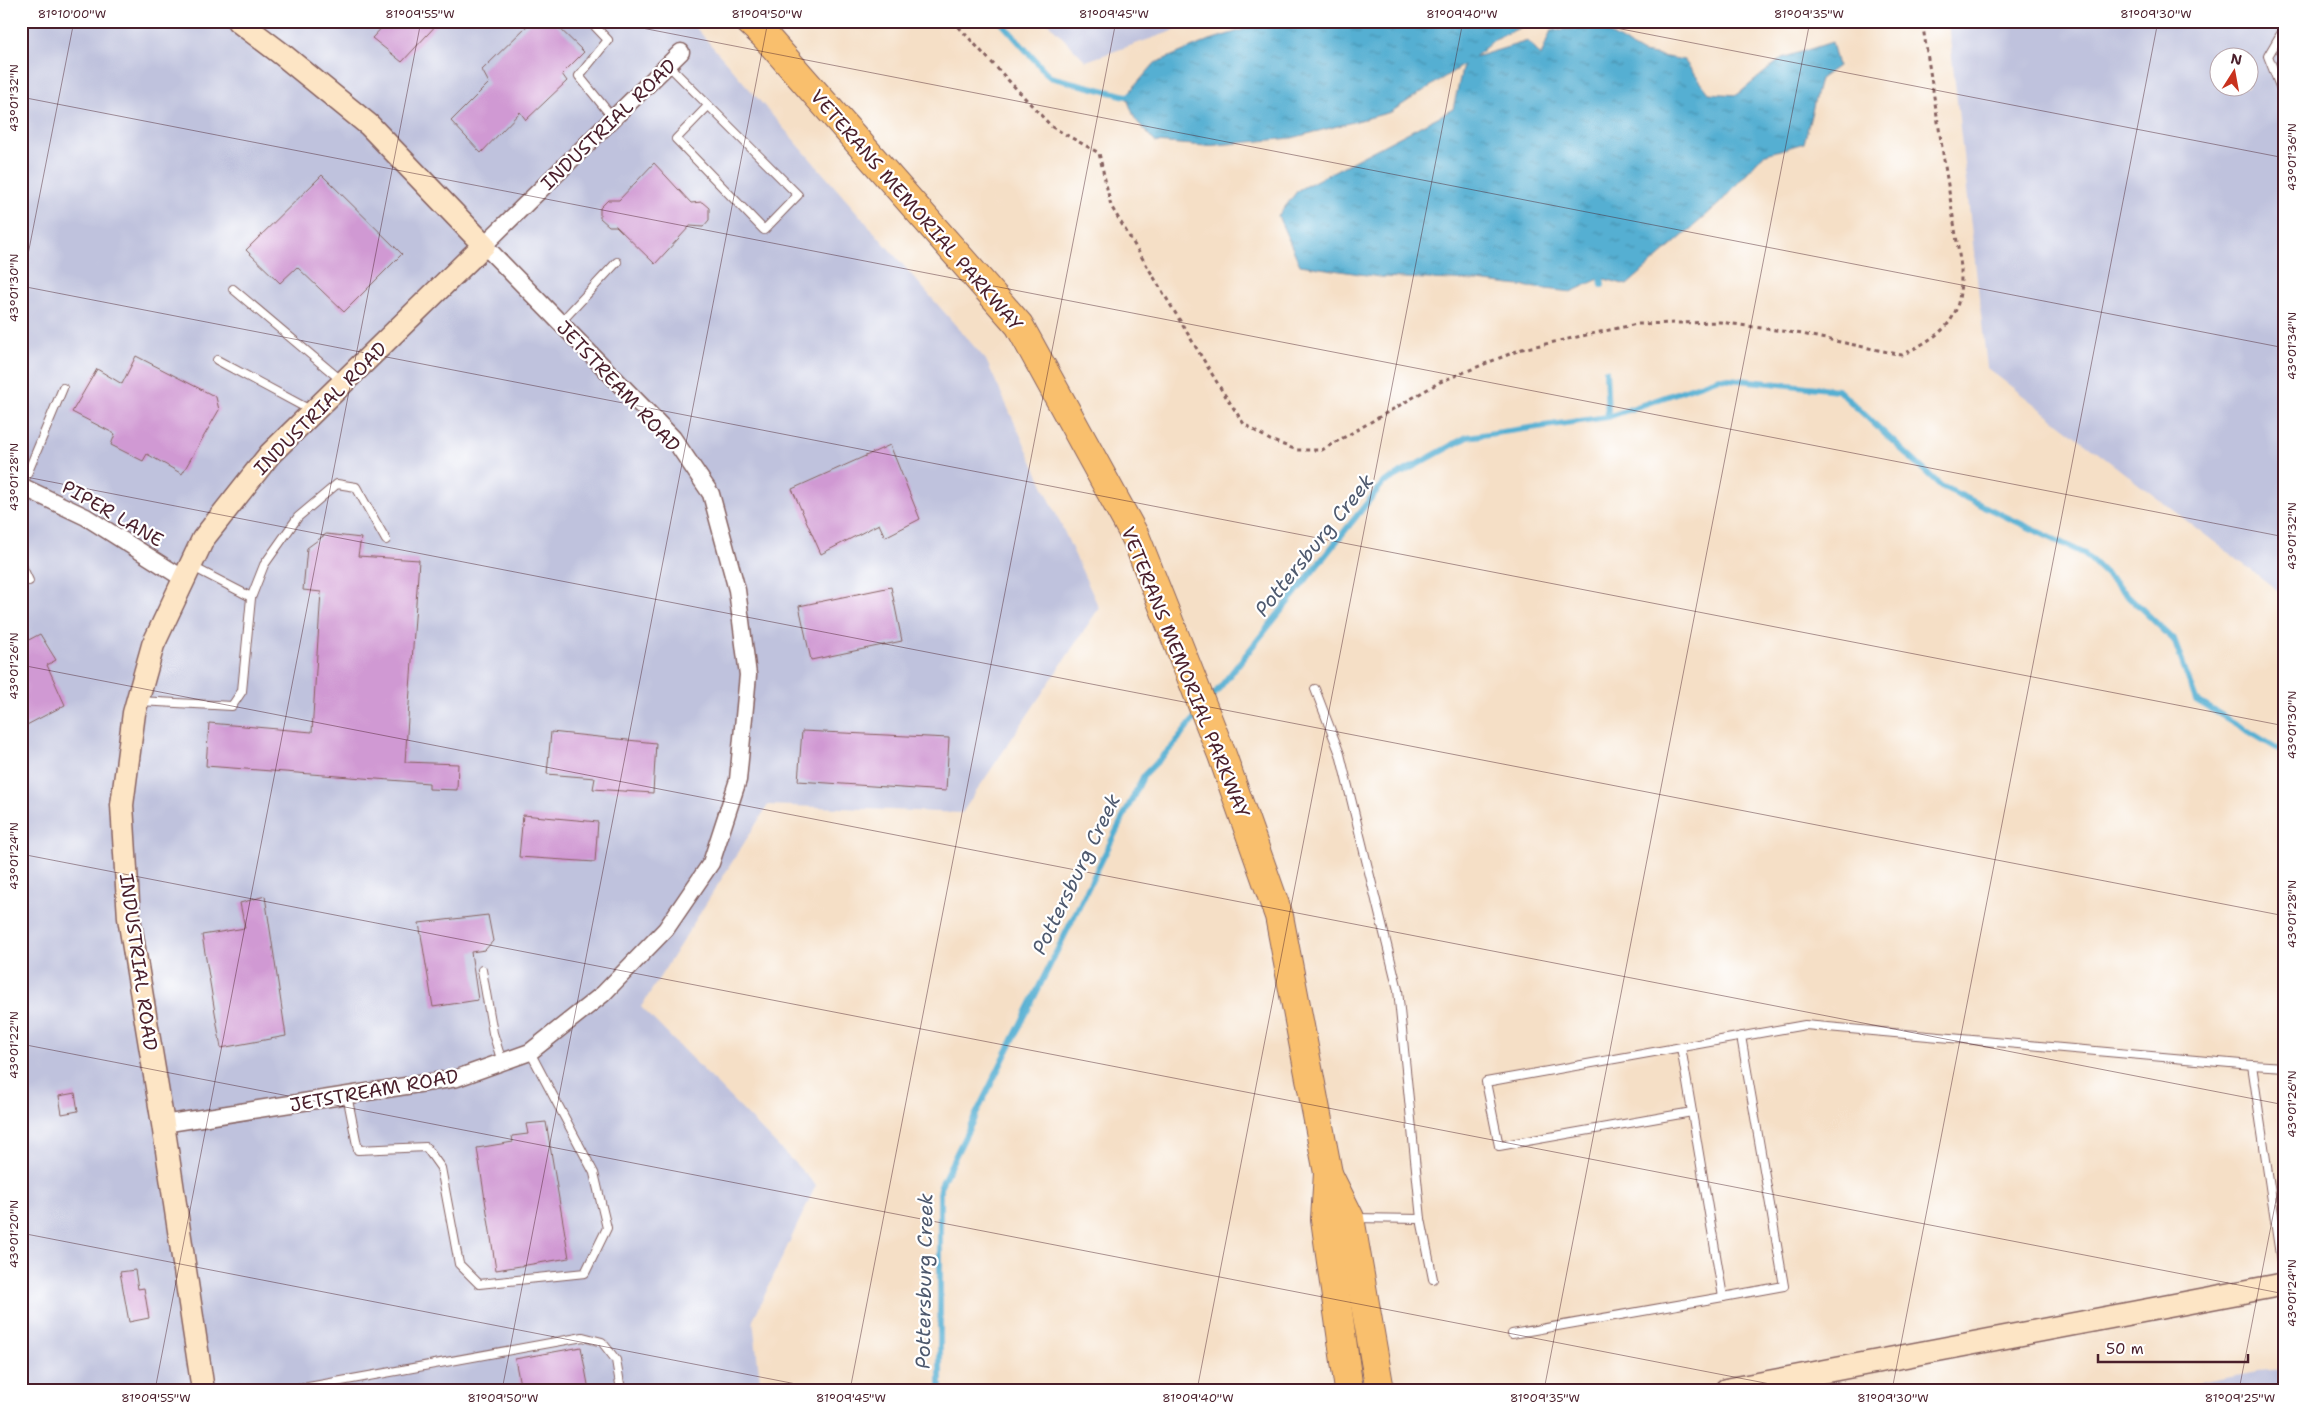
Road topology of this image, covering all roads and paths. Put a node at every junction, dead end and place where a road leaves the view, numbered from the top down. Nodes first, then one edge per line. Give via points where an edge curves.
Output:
1 (238, 21) edge
2 (590, 21) edge
3 (749, 21) edge
4 (953, 21) edge
5 (1922, 21) edge
6 (2285, 27) edge
7 (681, 52) dead end
8 (668, 65) junction
9 (2285, 89) edge
10 (708, 106) junction
11 (613, 118) junction
12 (484, 245) junction
13 (617, 262) dead end
14 (233, 289) dead end
15 (560, 323) junction
16 (217, 360) dead end
17 (343, 382) junction
18 (63, 388) dead end
19 (313, 412) junction
20 (22, 486) edge
21 (386, 540) dead end
22 (21, 564) edge
23 (187, 572) junction
24 (29, 581) dead end
25 (251, 597) junction
26 (1315, 689) dead end
27 (137, 701) junction
28 (482, 970) dead end
29 (1741, 1036) junction
30 (1681, 1047) junction
31 (530, 1052) junction
32 (502, 1062) junction
33 (2252, 1065) junction
34 (2285, 1067) edge
35 (347, 1096) junction
36 (1692, 1112) junction
37 (163, 1124) junction
38 (1328, 1173) junction
39 (1350, 1218) junction
40 (1422, 1219) junction
41 (1433, 1279) dead end
42 (2284, 1286) edge
43 (1723, 1297) junction
44 (1512, 1334) dead end
45 (203, 1390) edge
46 (292, 1390) edge
47 (621, 1390) edge
48 (1349, 1390) edge
49 (1380, 1390) edge
50 (1726, 1390) edge

1 - 12 street, JETSTREAM ROAD via 369,125
2 - 11 lane via 608,40 579,76
3 - 38 highway, VETERANS MEMORIAL PARKWAY via 764,34 1019,325 1136,538 1222,755 1279,916
4 - 5 path via 1052,127 1099,153 1111,206 1244,424 1270,440 1297,450 1322,450 1440,382 1522,349 1637,324 1720,322 1802,334 1902,355 1942,332 1955,316 1961,290 1961,267
6 - 9 lane via 2268,56 2281,89
7 - 8 street, INDUSTRIAL ROAD
8 - 10 lane
8 - 11 street, INDUSTRIAL ROAD
10 - 10 lane via 798,195 764,230 676,138
11 - 12 street, INDUSTRIAL ROAD
12 - 15 street, JETSTREAM ROAD
12 - 17 street, INDUSTRIAL ROAD
13 - 15 lane
14 - 17 lane
15 - 31 street, JETSTREAM ROAD via 673,438 711,494 738,590 748,675 738,780 711,863 666,929 603,994
16 - 19 lane
17 - 19 street, INDUSTRIAL ROAD
18 - 20 lane
19 - 23 street, INDUSTRIAL ROAD via 270,454 203,539
20 - 23 street, PIPER LANE
21 - 25 lane via 356,487 337,484 298,517 264,565
22 - 24 lane
23 - 25 lane
23 - 27 street, INDUSTRIAL ROAD via 153,644
25 - 27 lane via 242,691 232,706
26 - 40 lane via 1340,754 1398,990
27 - 37 street, INDUSTRIAL ROAD via 122,804 129,918
28 - 32 lane via 492,1033
29 - 30 lane
29 - 33 lane via 1805,1025
29 - 43 lane via 1784,1286
30 - 36 lane
30 - 36 lane via 1486,1082 1499,1146
31 - 32 street, JETSTREAM ROAD
31 - 35 lane via 594,1173 607,1228 585,1272 479,1284 459,1264 440,1168 426,1147 358,1150
32 - 35 street, JETSTREAM ROAD via 458,1078
33 - 34 lane
33 - 42 lane
35 - 37 street, JETSTREAM ROAD
36 - 43 lane
37 - 45 street, INDUSTRIAL ROAD
38 - 39 highway, VETERANS MEMORIAL PARKWAY
38 - 48 highway, VETERANS MEMORIAL PARKWAY via 1325,1220
39 - 40 lane
39 - 49 highway, VETERANS MEMORIAL PARKWAY
40 - 41 lane
42 - 50 street
43 - 44 lane
46 - 47 lane via 583,1337 602,1342 616,1360

